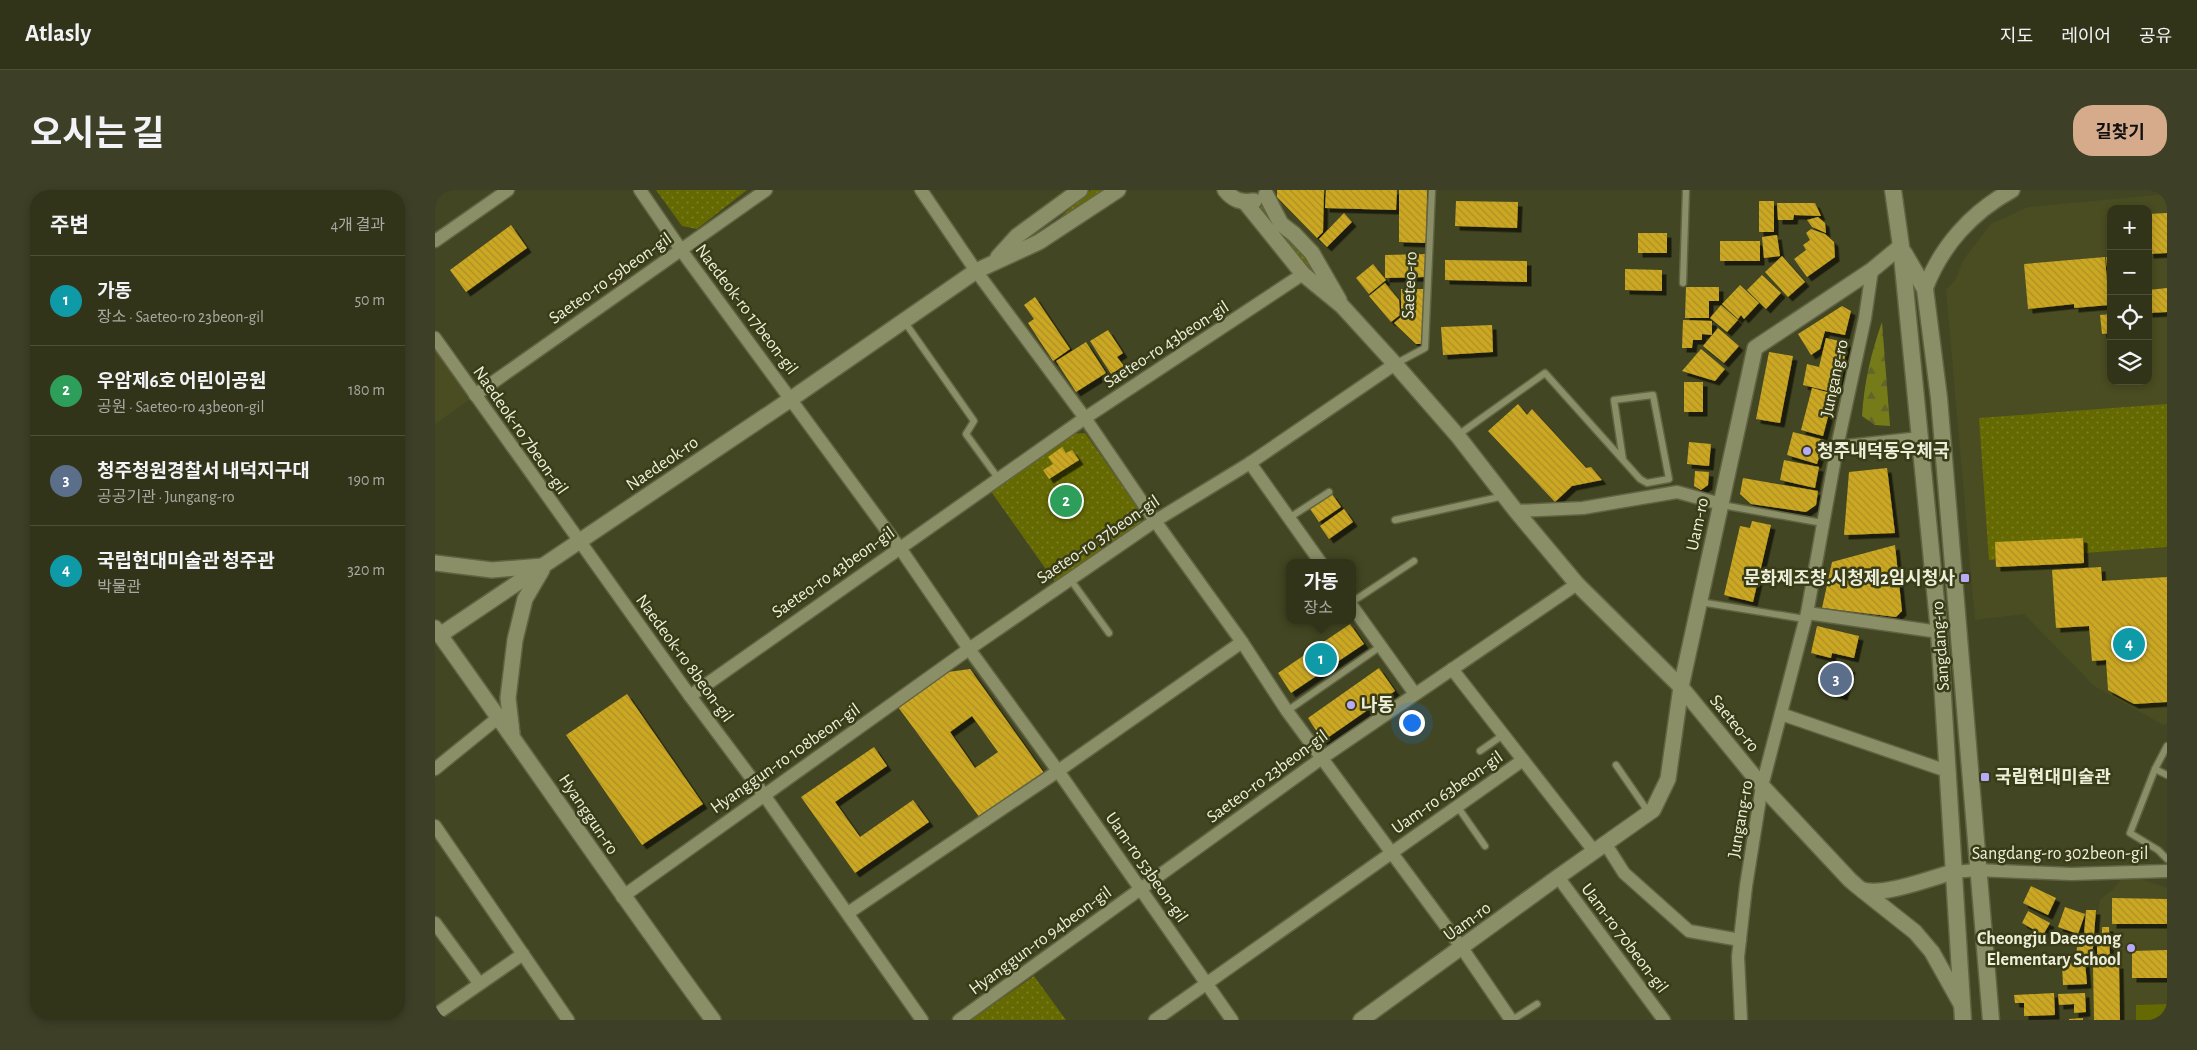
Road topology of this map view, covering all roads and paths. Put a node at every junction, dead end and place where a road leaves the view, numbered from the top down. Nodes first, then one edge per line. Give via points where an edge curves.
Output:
1 (508, 190) edge
2 (640, 190) edge
3 (766, 190) edge
4 (921, 190) edge
5 (1080, 190) edge
6 (1118, 190) edge
7 (1225, 190) edge
8 (1432, 190) edge
9 (1687, 190) edge
10 (1893, 190) edge
11 (2012, 190) edge
12 (1267, 192) edge
13 (1245, 202) junction
14 (435, 241) edge
15 (1901, 246) junction
16 (681, 250) junction
17 (994, 261) junction
18 (1872, 270) junction
19 (976, 271) junction
20 (1303, 274) junction
21 (1683, 283) dead end
22 (1925, 289) junction
23 (1342, 306) junction
24 (904, 321) junction
25 (435, 338) edge
26 (1395, 364) junction
27 (475, 395) junction
28 (791, 399) junction
29 (1085, 418) junction
30 (1457, 435) junction
31 (1920, 438) junction
32 (1837, 447) junction
33 (1623, 460) junction
34 (1250, 463) junction
35 (998, 478) junction
36 (1329, 492) dead end
37 (1504, 496) junction
38 (1721, 504) junction
39 (1516, 511) junction
40 (1289, 518) junction
41 (1155, 520) junction
42 (1395, 520) dead end
43 (1823, 523) junction
44 (579, 542) junction
45 (899, 547) junction
46 (1318, 559) edge
47 (1413, 561) dead end
48 (435, 563) edge
49 (544, 566) junction
50 (1070, 579) junction
51 (1577, 584) junction
52 (1356, 599) edge
53 (1699, 602) junction
54 (1356, 612) edge
55 (1806, 616) junction
56 (437, 631) edge
57 (1939, 632) junction
58 (1109, 634) dead end
59 (1242, 642) junction
60 (1381, 646) junction
61 (969, 649) junction
62 (1452, 669) junction
63 (1681, 687) junction
64 (1415, 694) junction
65 (690, 696) junction
66 (1287, 711) junction
67 (1781, 714) junction
68 (499, 718) junction
69 (512, 735) junction
70 (1503, 735) junction
71 (2167, 746) edge
72 (1480, 751) dead end
73 (1322, 758) junction
74 (1523, 760) junction
75 (1616, 765) dead end
76 (435, 769) edge
77 (2155, 769) junction
78 (1059, 771) junction
79 (1947, 771) junction
80 (2167, 774) edge
81 (1762, 786) junction
82 (764, 795) junction
83 (1457, 806) junction
84 (1649, 813) junction
85 (435, 826) edge
86 (1485, 846) dead end
87 (1599, 847) junction
88 (1391, 852) junction
89 (2167, 859) edge
90 (1977, 870) junction
91 (2167, 871) edge
92 (1953, 872) junction
93 (1558, 876) junction
94 (1141, 889) junction
95 (1862, 890) junction
96 (622, 897) junction
97 (848, 913) junction
98 (435, 922) edge
99 (1739, 940) junction
100 (1462, 948) junction
101 (523, 954) junction
102 (479, 983) junction
103 (1207, 984) junction
104 (1537, 1004) dead end
105 (1962, 1012) edge
106 (435, 1018) edge
107 (568, 1020) edge
108 (713, 1020) edge
109 (922, 1020) edge
110 (959, 1020) edge
111 (1155, 1020) edge
112 (1232, 1020) edge
113 (1361, 1020) edge
114 (1511, 1020) edge
115 (1664, 1020) edge
116 (1741, 1020) edge
117 (1991, 1020) edge

1 - 14 street
2 - 16 street, Naedeok-ro 17beon-gil
3 - 16 street, Saeteo-ro 59beon-gil
4 - 19 street, Uam-ro 63beon-gil
5 - 17 street via 1017,236
6 - 17 street via 1039,242
7 - 13 street via 1235,200
8 - 26 lane, Saeteo-ro via 1425,348
9 - 21 lane
10 - 15 main road, Sangdang-ro
11 - 22 street via 1975,214 1949,243
12 - 13 street via 1259,201
12 - 23 street via 1281,224 1312,253
13 - 20 street
15 - 18 street, Uam-ro
15 - 22 main road, Sangdang-ro
15 - 31 main road, Sangdang-ro
16 - 27 street, Saeteo-ro 59beon-gil
16 - 28 street, Naedeok-ro 17beon-gil
17 - 19 street, Naedeok-ro
18 - 32 street, Jungang-ro
18 - 38 street, Uam-ro via 1755,348
19 - 24 street, Naedeok-ro
19 - 29 street, Uam-ro 63beon-gil
20 - 23 street
20 - 29 street, Saeteo-ro 43beon-gil
22 - 90 main road, Sangdang-ro via 1939,398
23 - 26 street, Saeteo-ro
24 - 28 street, Naedeok-ro
24 - 35 lane via 974,421 966,434
25 - 27 street, Naedeok-ro 7beon-gil
26 - 30 street, Saeteo-ro
26 - 34 street, Saeteo-ro 37beon-gil
27 - 44 street, Naedeok-ro 7beon-gil
28 - 44 street, Naedeok-ro
28 - 45 street, Naedeok-ro 17beon-gil
29 - 35 street, Saeteo-ro 43beon-gil
29 - 41 street, Uam-ro 63beon-gil
30 - 33 lane via 1545,374
30 - 37 street, Saeteo-ro
31 - 32 street
31 - 57 main road, Sangdang-ro
32 - 43 street, Jungang-ro
33 - 33 lane via 1647,483 1669,479 1653,395 1614,400
34 - 40 street
34 - 41 street, Saeteo-ro 37beon-gil
35 - 45 street, Saeteo-ro 43beon-gil
36 - 40 lane
37 - 39 street, Saeteo-ro
37 - 42 lane
38 - 39 street via 1677,492 1583,508
38 - 43 lane
38 - 53 street, Uam-ro
39 - 51 street, Saeteo-ro
40 - 46 street
41 - 50 street, Saeteo-ro 37beon-gil
41 - 59 street, Uam-ro 63beon-gil
43 - 55 street, Jungang-ro
44 - 49 street, Naedeok-ro
44 - 65 street, Naedeok-ro 8beon-gil
45 - 61 street, Uam-ro 53beon-gil
45 - 65 street, Saeteo-ro 43beon-gil
47 - 52 lane
48 - 49 street via 492,570
49 - 56 street, Naedeok-ro
49 - 69 street via 525,598 515,640 508,698
50 - 58 lane
50 - 61 street, Saeteo-ro 37beon-gil
51 - 62 street, Saeteo-ro 23beon-gil
51 - 63 street, Saeteo-ro
53 - 55 lane
53 - 63 street, Uam-ro
54 - 60 street
55 - 57 street, Sangdang-ro
55 - 67 street, Jungang-ro
56 - 68 street, Hyanggun-ro
57 - 79 main road, Sangdang-ro
59 - 66 street, Uam-ro 63beon-gil
59 - 78 street
60 - 64 street
60 - 66 lane
61 - 78 street, Uam-ro 53beon-gil
61 - 82 street, Hyanggun-ro 108beon-gil
62 - 64 street, Saeteo-ro 23beon-gil
62 - 70 street
63 - 81 street, Saeteo-ro
63 - 84 street, Uam-ro via 1668,778
64 - 73 street, Saeteo-ro 23beon-gil
65 - 82 street, Naedeok-ro 8beon-gil
66 - 73 street, Uam-ro 63beon-gil
67 - 79 street
67 - 81 street, Jungang-ro
68 - 69 street, Hyanggun-ro
68 - 76 street
69 - 96 street, Hyanggun-ro
70 - 72 lane
70 - 74 street
71 - 77 lane
73 - 88 street, Uam-ro 63beon-gil
73 - 94 street, Saeteo-ro 23beon-gil
74 - 83 street, Uam-ro 63beon-gil
74 - 87 street
75 - 84 lane
77 - 80 lane
77 - 89 lane, Sangdang-ro 302beon-gil via 2130,833
78 - 94 street, Uam-ro 53beon-gil
78 - 97 street
79 - 92 main road, Sangdang-ro
81 - 95 street, Saeteo-ro
81 - 99 street, Jungang-ro
82 - 96 street, Hyanggun-ro 108beon-gil
82 - 97 street, Naedeok-ro 8beon-gil
83 - 86 lane
83 - 88 street, Uam-ro 63beon-gil
84 - 87 street, Uam-ro
85 - 101 street
87 - 93 street, Uam-ro
87 - 99 street via 1689,931
88 - 100 street, Uam-ro 63beon-gil
88 - 103 street, Uam-ro 63beon-gil
90 - 91 street, Sangdang-ro 302beon-gil via 2071,874
90 - 92 street, Sangdang-ro 302beon-gil
90 - 117 main road, Sangdang-ro
92 - 95 street via 1902,887
92 - 105 main road, Sangdang-ro
93 - 100 street, Uam-ro
93 - 115 street, Uam-ro 70beon-gil
94 - 103 street, Uam-ro 53beon-gil
94 - 110 street, Hyanggun-ro 94beon-gil
95 - 105 street, Saeteo-ro via 1915,932 1931,952
96 - 108 street, Hyanggun-ro
97 - 109 street, Naedeok-ro 8beon-gil
98 - 102 street
99 - 116 street, Jungang-ro
100 - 113 street, Uam-ro
100 - 114 street, Uam-ro 63beon-gil
101 - 102 street
101 - 107 street
102 - 106 street
103 - 111 street
103 - 112 street, Uam-ro 53beon-gil
104 - 114 lane

